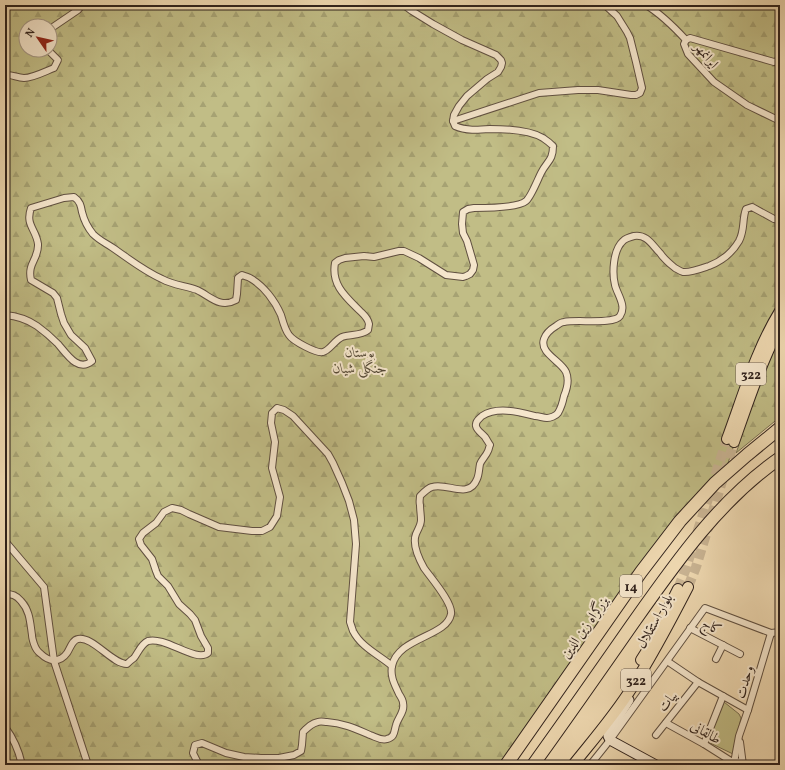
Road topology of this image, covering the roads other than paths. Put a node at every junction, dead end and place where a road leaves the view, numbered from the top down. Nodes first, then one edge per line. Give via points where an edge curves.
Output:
1 (82, 5) edge
2 (404, 5) edge
3 (605, 5) edge
4 (646, 5) edge
5 (58, 24) edge
6 (686, 40) junction
7 (56, 58) edge
8 (780, 60) edge
9 (5, 75) edge
10 (453, 121) junction
11 (780, 121) edge
12 (780, 220) edge
13 (780, 311) edge
14 (5, 316) edge
15 (780, 326) edge
16 (780, 428) edge
17 (780, 458) edge
18 (5, 541) edge
19 (688, 587) tunnel mouth
20 (678, 589) tunnel mouth
21 (5, 594) edge
22 (690, 628) junction
23 (780, 632) edge
24 (771, 633) junction
25 (723, 645) junction
26 (740, 654) dead end
27 (716, 659) dead end
28 (54, 661) junction
29 (647, 663) junction
30 (670, 663) dead end
31 (392, 666) junction
32 (698, 682) junction
33 (723, 696) junction
34 (748, 710) junction
35 (666, 723) junction
36 (5, 727) edge
37 (656, 735) dead end
38 (739, 736) junction
39 (610, 740) junction
40 (704, 744) junction
41 (23, 764) edge
42 (738, 764) edge
43 (88, 765) edge
44 (199, 765) edge
45 (506, 765) edge
46 (533, 765) edge
47 (565, 765) edge
48 (573, 765) edge
49 (590, 765) edge
50 (654, 765) edge

1 - 5 street
2 - 10 street via 433,24 496,55 501,60 498,72 467,96 459,106
3 - 10 street via 617,16 630,38 642,88 640,93 632,95 598,90 539,93
4 - 6 street
6 - 8 street, ایرانمهر via 690,38 774,62
6 - 11 street, ایرانمهر via 684,44 688,54 714,82 746,105
7 - 9 street via 58,60 54,68 25,78
10 - 14 street via 455,126 463,130 508,130 533,134 553,146 553,154 526,201 516,206 474,208 463,212 463,233 474,265 470,274 446,275 404,251 374,257 346,258 335,263 334,274 337,284 369,324 368,330 364,333 342,338 327,351 316,352 290,336 274,302 262,287 249,277 242,275 238,278 236,300 221,303 196,290 163,280 146,271 92,233 86,223 82,207 74,197 31,208 30,224 38,242 38,250 30,273 31,280 57,298 64,323 71,335 85,348 92,362 83,365 72,361 37,326 26,319
12 - 31 street via 752,207 746,209 739,241 727,257 700,269 684,272 671,264 644,237 629,238 622,242 614,263 615,285 622,302 620,317 608,321 563,322 551,329 544,338 543,344 548,354 561,364 566,372 565,394 558,413 547,418 500,411 483,415 476,423 476,428 490,445 480,464 477,480 465,490 432,487 420,496 421,520 414,540 416,548 424,567 451,608 451,613 446,624 440,629 398,653
13 - 15 main road, 322 via 764,342 731,440
16 - 45 highway, بزرگراه زین الدین / 14 via 715,483 680,521 641,572
17 - 46 highway, 14 via 732,498 674,566
18 - 28 street via 44,587
19 - 29 main road, بلوار استقلال / 322
20 - 47 main road, بلوار استقلال / 322 via 648,649 626,685
21 - 28 street via 13,594 24,604 29,612 34,644 41,654
22 - 24 street via 705,608
22 - 25 street, کاج
22 - 39 street
23 - 24 street
24 - 34 street, وحدت
25 - 26 street, کاج
25 - 27 street, کاج
28 - 31 street via 63,658 78,639 90,642 122,664 126,664 134,657 148,641 158,641 194,655 208,653 194,620 158,576 152,559 139,539 164,512 172,508 220,527 262,531 270,527 277,516 280,497 272,468 275,442 271,423 272,413 277,408 293,416 328,454 342,483 354,520 356,544 350,622 360,641
28 - 43 street
29 - 39 main road via 637,688 609,732
29 - 48 main road, بلوار استقلال / 322 via 625,697
30 - 32 street
31 - 44 street via 394,685 403,703 395,733 388,739 381,740 346,725 319,721 310,725 304,732 301,751 294,755 279,758 244,757 202,743 195,745 193,753
32 - 33 street
32 - 35 street, بیات
33 - 34 street
33 - 40 street
34 - 38 street, وحدت
35 - 37 street, بیات
35 - 40 street, طالقانی
36 - 41 street via 14,740
38 - 42 street, وحدت
38 - 42 street, وحدت
39 - 49 street
39 - 50 main road
40 - 42 street, طالقانی

